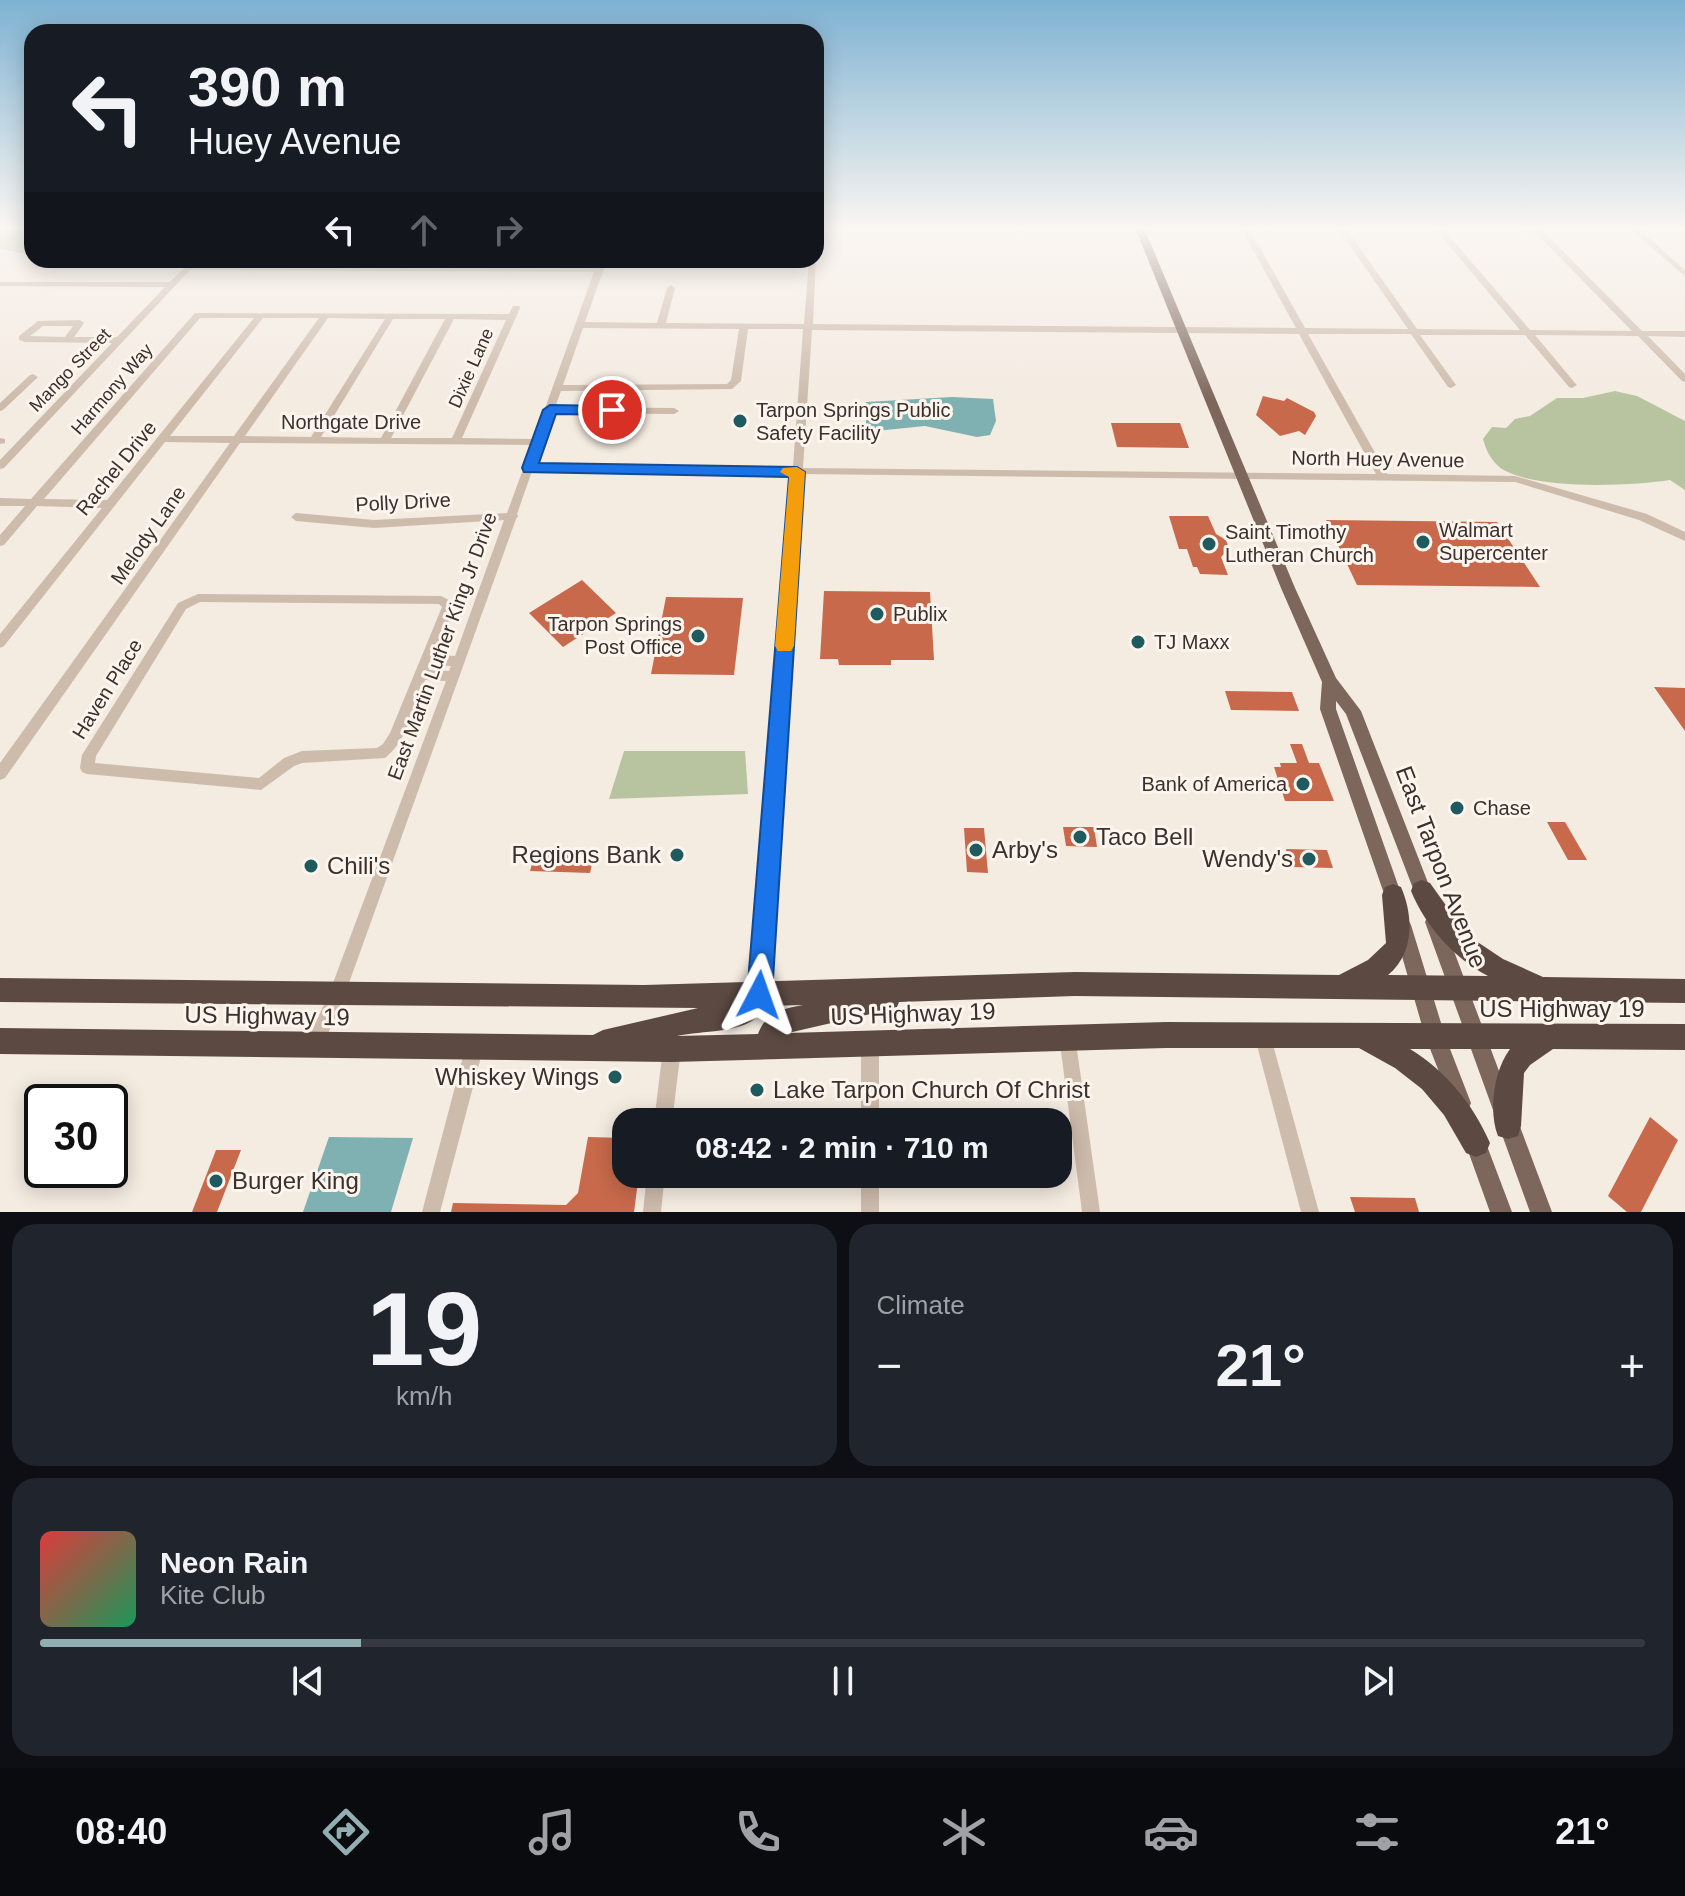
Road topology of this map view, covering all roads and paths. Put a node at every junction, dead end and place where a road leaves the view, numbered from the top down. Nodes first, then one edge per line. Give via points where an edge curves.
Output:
1 (171, 287) edge
2 (593, 287) edge
3 (811, 287) edge
4 (1163, 287) edge
5 (1278, 287) edge
6 (1383, 287) edge
7 (1488, 287) edge
8 (1593, 287) edge
9 (671, 288) dead end
10 (514, 312) joint
11 (260, 316) junction
12 (325, 316) junction
13 (390, 317) junction
14 (451, 317) junction
15 (580, 325) junction
16 (661, 325) junction
17 (744, 325) junction
18 (808, 326) junction
19 (1180, 329) junction
20 (1302, 330) junction
21 (1414, 331) junction
22 (1526, 332) junction
23 (1639, 333) junction
24 (1685, 334) edge
25 (67, 340) junction
26 (120, 340) junction
27 (33, 377) dead end
28 (1685, 379) edge
29 (1451, 385) dead end
30 (1572, 385) dead end
31 (558, 388) junction
32 (0, 408) edge
33 (550, 410) junction
34 (674, 411) dead end
35 (163, 439) junction
36 (238, 440) junction
37 (314, 440) junction
38 (385, 440) junction
39 (456, 441) junction
40 (539, 442) junction
41 (0, 466) edge
42 (530, 468) junction
43 (797, 472) junction
44 (1242, 476) junction
45 (1383, 477) junction
46 (0, 502) edge
47 (34, 503) junction
48 (110, 504) junction
49 (513, 516) junction
50 (296, 517) dead end
51 (1685, 537) edge
52 (0, 542) edge
53 (0, 643) edge
54 (427, 660) junction
55 (459, 661) junction
56 (421, 675) junction
57 (454, 676) junction
58 (1330, 682) junction
59 (0, 774) edge
60 (1422, 891) junction
61 (1393, 895) junction
62 (1338, 987) junction
63 (922, 989) junction
64 (1422, 989) junction
65 (1544, 989) junction
66 (0, 990) edge
67 (1460, 990) junction
68 (1685, 991) edge
69 (337, 994) junction
70 (759, 995) junction
71 (1262, 1034) junction
72 (1359, 1035) junction
73 (1067, 1036) junction
74 (1435, 1036) junction
75 (1476, 1037) junction
76 (1550, 1037) junction
77 (1685, 1037) edge
78 (0, 1041) edge
79 (315, 1044) junction
80 (870, 1044) junction
81 (767, 1048) junction
82 (474, 1049) junction
83 (577, 1049) junction
84 (672, 1049) junction
85 (665, 1108) edge
86 (870, 1108) edge
87 (1508, 1126) junction
88 (1476, 1143) junction
89 (655, 1188) edge
90 (870, 1188) edge
91 (431, 1212) edge
92 (652, 1212) edge
93 (870, 1212) edge
94 (1091, 1212) edge
95 (1310, 1212) edge
96 (1501, 1212) edge
97 (1541, 1212) edge

1 - 26 street, Mango Street
2 - 15 street, East Martin Luther King Jr Drive
3 - 18 street
4 - 19 main road, East Tarpon Avenue
5 - 20 street
6 - 21 street
7 - 22 street
8 - 23 street
9 - 16 street
10 - 14 street, Harmony Way
10 - 39 street, Dixie Lane
11 - 12 street, Harmony Way
11 - 35 street, Rachel Drive
11 - 47 street, Harmony Way via 198,315
12 - 13 street, Harmony Way
12 - 36 street, Melody Lane
13 - 14 street, Harmony Way
13 - 37 street
14 - 38 street
15 - 16 street
15 - 31 street, East Martin Luther King Jr Drive
16 - 17 street
17 - 18 street
17 - 31 street via 737,377 729,387
18 - 19 street
18 - 43 street
19 - 20 street
19 - 44 main road, East Tarpon Avenue
20 - 21 street
20 - 45 street
21 - 22 street
21 - 29 street
22 - 23 street
22 - 30 street
23 - 24 street
23 - 28 street
25 - 25 street via 25,339 22,338 41,323 80,323
25 - 26 street
26 - 41 street, Mango Street
27 - 32 street
31 - 33 street, East Martin Luther King Jr Drive
33 - 34 street
33 - 40 street, East Martin Luther King Jr Drive
35 - 36 street, Northgate Drive
35 - 48 street, Rachel Drive
36 - 37 street, Northgate Drive
36 - 59 street, Melody Lane
37 - 38 street, Northgate Drive
38 - 39 street, Northgate Drive
39 - 40 street, Northgate Drive
40 - 42 street, East Martin Luther King Jr Drive
42 - 43 street, North Huey Avenue
42 - 49 street, East Martin Luther King Jr Drive
43 - 44 street, North Huey Avenue
43 - 70 street
44 - 45 street, North Huey Avenue
44 - 58 main road, East Tarpon Avenue
45 - 51 street, North Huey Avenue via 1515,479 1643,517
46 - 47 street
47 - 48 street
47 - 52 street, Harmony Way
48 - 53 street, Rachel Drive
49 - 50 street, Polly Drive via 374,524
49 - 55 street, East Martin Luther King Jr Drive
54 - 55 street
54 - 56 street, Haven Place
54 - 56 street, Haven Place via 449,609 441,600 198,598 182,606 86,766 261,784 302,757 376,756 393,741
55 - 57 street, East Martin Luther King Jr Drive
56 - 57 street
57 - 69 street, East Martin Luther King Jr Drive
58 - 60 main road, East Tarpon Avenue via 1353,711
58 - 61 main road, East Tarpon Avenue via 1328,709
60 - 65 highway via 1454,939 1471,954
60 - 67 main road, East Tarpon Avenue
61 - 62 highway via 1396,949 1381,967
61 - 64 main road, East Tarpon Avenue
62 - 63 highway, US Highway 19 via 1075,984
62 - 64 highway, US Highway 19
63 - 70 highway, US Highway 19
63 - 81 highway via 827,1014 792,1017 772,1030
64 - 67 highway, US Highway 19
64 - 74 main road, East Tarpon Avenue
65 - 67 highway, US Highway 19
65 - 68 highway, US Highway 19
66 - 69 highway, US Highway 19
67 - 75 main road, East Tarpon Avenue
69 - 70 highway, US Highway 19
69 - 79 street, East Martin Luther King Jr Drive
70 - 83 highway via 751,1008 734,1016 683,1022
71 - 72 highway, US Highway 19
71 - 73 highway, US Highway 19
71 - 95 street
72 - 74 highway, US Highway 19
72 - 88 highway via 1430,1076
73 - 80 highway, US Highway 19
73 - 94 street
74 - 75 highway, US Highway 19
74 - 88 main road, East Tarpon Avenue
75 - 76 highway, US Highway 19
75 - 87 main road, East Tarpon Avenue
76 - 77 highway, US Highway 19
76 - 87 highway via 1524,1050 1511,1067
78 - 79 highway, US Highway 19
79 - 82 highway, US Highway 19
80 - 81 highway, US Highway 19
80 - 86 street
81 - 84 highway, US Highway 19
82 - 83 highway, US Highway 19
82 - 91 street
83 - 84 highway, US Highway 19
84 - 85 street
87 - 97 main road, East Tarpon Avenue
88 - 96 main road, East Tarpon Avenue
89 - 92 street
90 - 93 street

